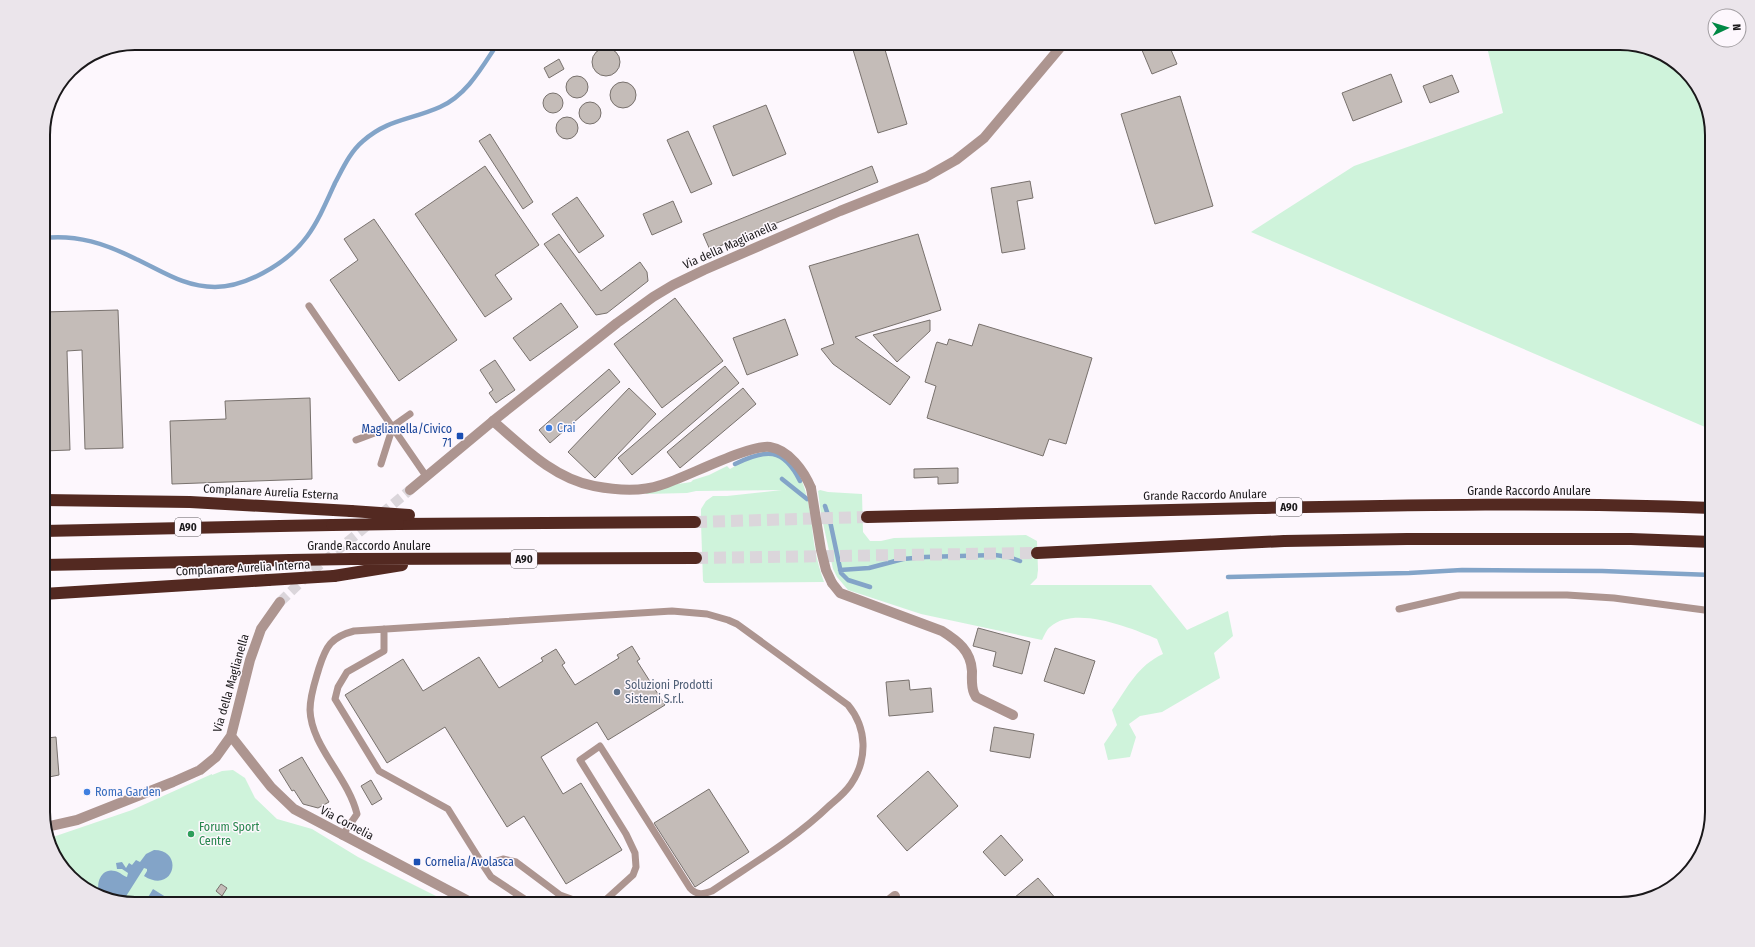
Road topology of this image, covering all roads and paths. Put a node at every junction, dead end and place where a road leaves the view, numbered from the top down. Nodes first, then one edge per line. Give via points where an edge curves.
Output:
1 (1058, 50) edge
2 (309, 306) dead end
3 (410, 414) dead end
4 (493, 421) junction
5 (393, 426) junction
6 (356, 440) dead end
7 (381, 464) dead end
8 (426, 476) junction
9 (410, 490) tunnel mouth
10 (50, 500) edge
11 (1705, 508) edge
12 (867, 517) tunnel mouth
13 (695, 522) tunnel mouth
14 (496, 523) junction
15 (50, 531) edge
16 (1705, 542) edge
17 (1037, 552) tunnel mouth
18 (696, 558) tunnel mouth
19 (442, 559) junction
20 (50, 565) edge
21 (50, 594) edge
22 (280, 602) tunnel mouth
23 (1399, 609) dead end
24 (1705, 610) edge
25 (384, 629) junction
26 (1013, 715) dead end
27 (231, 736) junction
28 (51, 826) edge
29 (342, 836) junction
30 (483, 865) junction
31 (460, 897) edge
32 (521, 897) edge
33 (566, 897) edge
34 (609, 897) edge

1 - 4 street, Via della Maglianella via 984,138 956,160 926,177 840,211 673,285 617,323
2 - 5 lane
3 - 5 lane
4 - 8 street, Via della Maglianella
4 - 26 street, bridge via 558,472 593,486 623,489 659,486 750,450 769,447 791,458 811,488 821,550 832,583 840,593 942,631 956,640 969,656 976,697
5 - 6 lane
5 - 7 lane
5 - 8 lane
8 - 9 street, Via della Maglianella
10 - 14 highway, Complanare Aurelia Esterna, bridge via 190,502 410,515
11 - 12 highway, Grande Raccordo Anulare / A90 via 1520,504 1328,506
13 - 14 highway, Grande Raccordo Anulare / A90
14 - 15 highway, Grande Raccordo Anulare / A90, bridge
16 - 17 highway via 1630,539 1399,539 1284,541
18 - 19 highway, Grande Raccordo Anulare / A90
19 - 20 highway, Grande Raccordo Anulare / A90, bridge
19 - 21 highway, Complanare Aurelia Interna, bridge via 334,576
22 - 27 street, Via della Maglianella via 265,622 255,645
23 - 24 lane via 1460,594 1614,598
25 - 29 lane via 344,633 334,639 324,654 310,699 312,724 317,737 350,793 357,814
25 - 30 lane via 384,651 348,672 338,687 335,700 379,771 448,809
25 - 34 lane via 672,611 707,614 728,620 750,632 852,709 860,726 863,746 858,771 850,786 814,821 712,890 702,894 690,888 600,746 580,760 635,853 636,867 633,875
27 - 28 street, Via della Maglianella via 216,757 191,775 77,820
27 - 29 street, Via Cornelia via 285,802
29 - 31 street, Via Cornelia
30 - 32 lane via 491,877
30 - 33 lane via 504,859 516,862

